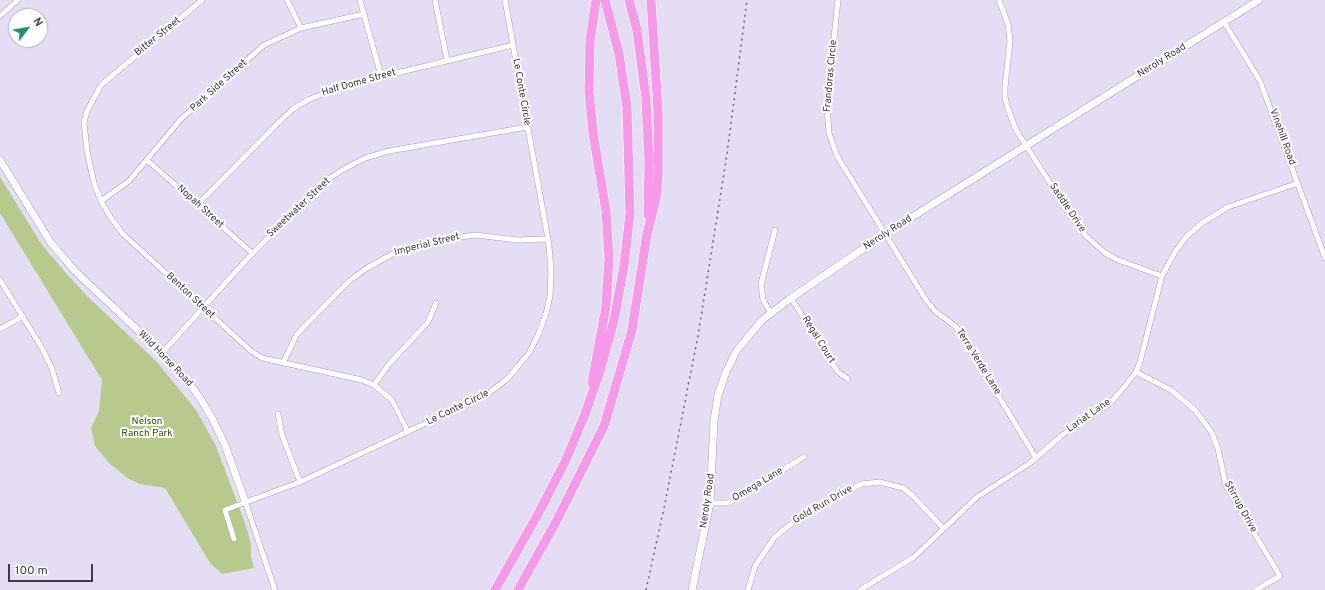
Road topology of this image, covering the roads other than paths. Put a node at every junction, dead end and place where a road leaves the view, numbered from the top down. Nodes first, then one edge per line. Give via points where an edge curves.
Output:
1 (18, 0) edge
2 (202, 0) edge
3 (288, 0) edge
4 (360, 0) edge
5 (435, 0) edge
6 (505, 0) edge
7 (596, 0) edge
8 (605, 0) edge
9 (630, 0) edge
10 (651, 0) edge
11 (838, 0) edge
12 (999, 0) edge
13 (1258, 0) edge
14 (364, 14) junction
15 (0, 16) edge
16 (1224, 22) junction
17 (301, 28) junction
18 (513, 45) junction
19 (447, 60) junction
20 (114, 74) joint
21 (381, 76) junction
22 (527, 126) junction
23 (1027, 147) junction
24 (0, 160) edge
25 (147, 160) junction
26 (1298, 183) junction
27 (101, 201) junction
28 (197, 205) junction
29 (775, 230) dead end
30 (647, 234) junction
31 (885, 234) junction
32 (548, 239) junction
33 (252, 253) junction
34 (1325, 258) edge
35 (1162, 276) junction
36 (0, 280) edge
37 (791, 298) junction
38 (436, 303) dead end
39 (203, 308) junction
40 (771, 313) junction
41 (23, 316) junction
42 (0, 329) edge
43 (162, 353) junction
44 (283, 362) junction
45 (1136, 372) junction
46 (848, 379) dead end
47 (374, 385) junction
48 (59, 393) dead end
49 (589, 404) junction
50 (278, 414) dead end
51 (408, 432) junction
52 (804, 457) dead end
53 (1036, 458) junction
54 (300, 482) junction
55 (245, 501) junction
56 (710, 503) junction
57 (943, 528) junction
58 (234, 539) dead end
59 (276, 590) edge
60 (495, 590) edge
61 (518, 590) edge
62 (692, 590) edge
63 (748, 590) edge
64 (860, 590) edge
65 (1256, 590) edge

1 - 15 street
2 - 20 street, Bitter Street
3 - 17 street
4 - 14 street
5 - 19 street
6 - 18 street, Le Conte Circle
7 - 49 highway via 588,77 606,211 609,259 606,306
8 - 49 highway via 619,54 627,107 630,213 614,320
9 - 30 highway via 637,30 646,99 649,161
10 - 30 highway via 659,155 656,198
11 - 31 street, Frandoras Circle via 828,105 829,133 837,156
12 - 23 street via 1008,24 1010,41 1004,87 1008,109 1014,126
13 - 16 street, Neroly Road
14 - 17 street, Park Side Street
14 - 21 street
16 - 23 street, Neroly Road
16 - 26 street, Vinehill Road via 1260,81
17 - 25 street, Park Side Street via 264,45 181,120
18 - 19 street, Half Dome Street
18 - 22 street, Le Conte Circle
19 - 21 street, Half Dome Street
20 - 27 street, Benton Street via 101,85 84,122 86,151
21 - 28 street, Half Dome Street via 327,92 294,108
22 - 32 street, Le Conte Circle
22 - 33 street, Sweetwater Street via 419,145 365,158 327,180
23 - 31 street, Neroly Road
23 - 35 street, Saddle Drive via 1074,222 1086,236 1105,253 1118,260
24 - 43 street, Wild Horse Road via 51,243 75,271
25 - 27 street, Park Side Street via 123,187
25 - 28 street, Nopah Street
26 - 34 street, Vinehill Road
26 - 35 street, Lariat Lane via 1228,207 1202,223 1186,237
27 - 39 street, Benton Street via 123,234
28 - 33 street, Nopah Street
29 - 40 street via 761,284 764,300
30 - 61 highway via 632,330 604,426
31 - 37 street, Neroly Road
31 - 53 street, Terra Verde Lane via 926,300 961,334
32 - 44 street, Imperial Street via 518,240 475,235 396,252 349,281 297,334
32 - 51 street, Le Conte Circle via 550,296 546,314 529,353 495,390
33 - 39 street, Sweetwater Street
35 - 45 street, Lariat Lane
36 - 41 street
37 - 40 street, Neroly Road
37 - 46 street, Regal Court via 838,372
38 - 47 street via 428,322 389,364
39 - 43 street, Sweetwater Street
39 - 44 street, Benton Street via 250,350 262,358
40 - 56 street, Neroly Road via 742,343 721,385 714,414
41 - 42 street
41 - 48 street via 52,369
43 - 55 street, Wild Horse Road via 186,379 212,418
44 - 47 street, Benton Street
45 - 53 street, Lariat Lane via 1110,403 1061,436
45 - 65 street, Stirrup Drive via 1171,390 1195,410 1212,433 1226,486 1280,576
47 - 51 street, Benton Street via 392,400
49 - 60 highway via 565,462
50 - 54 street via 282,435
51 - 54 street, Le Conte Circle
52 - 56 street, Omega Lane via 728,503
53 - 57 street, Lariat Lane via 977,497
54 - 55 street, Le Conte Circle
55 - 58 street, Le Conte Circle via 225,510
55 - 59 street, Wild Horse Road
56 - 62 street, Neroly Road
57 - 63 street, Gold Run Drive via 903,488 880,482 861,484 777,534 754,566
57 - 64 street, Lariat Lane via 907,562

